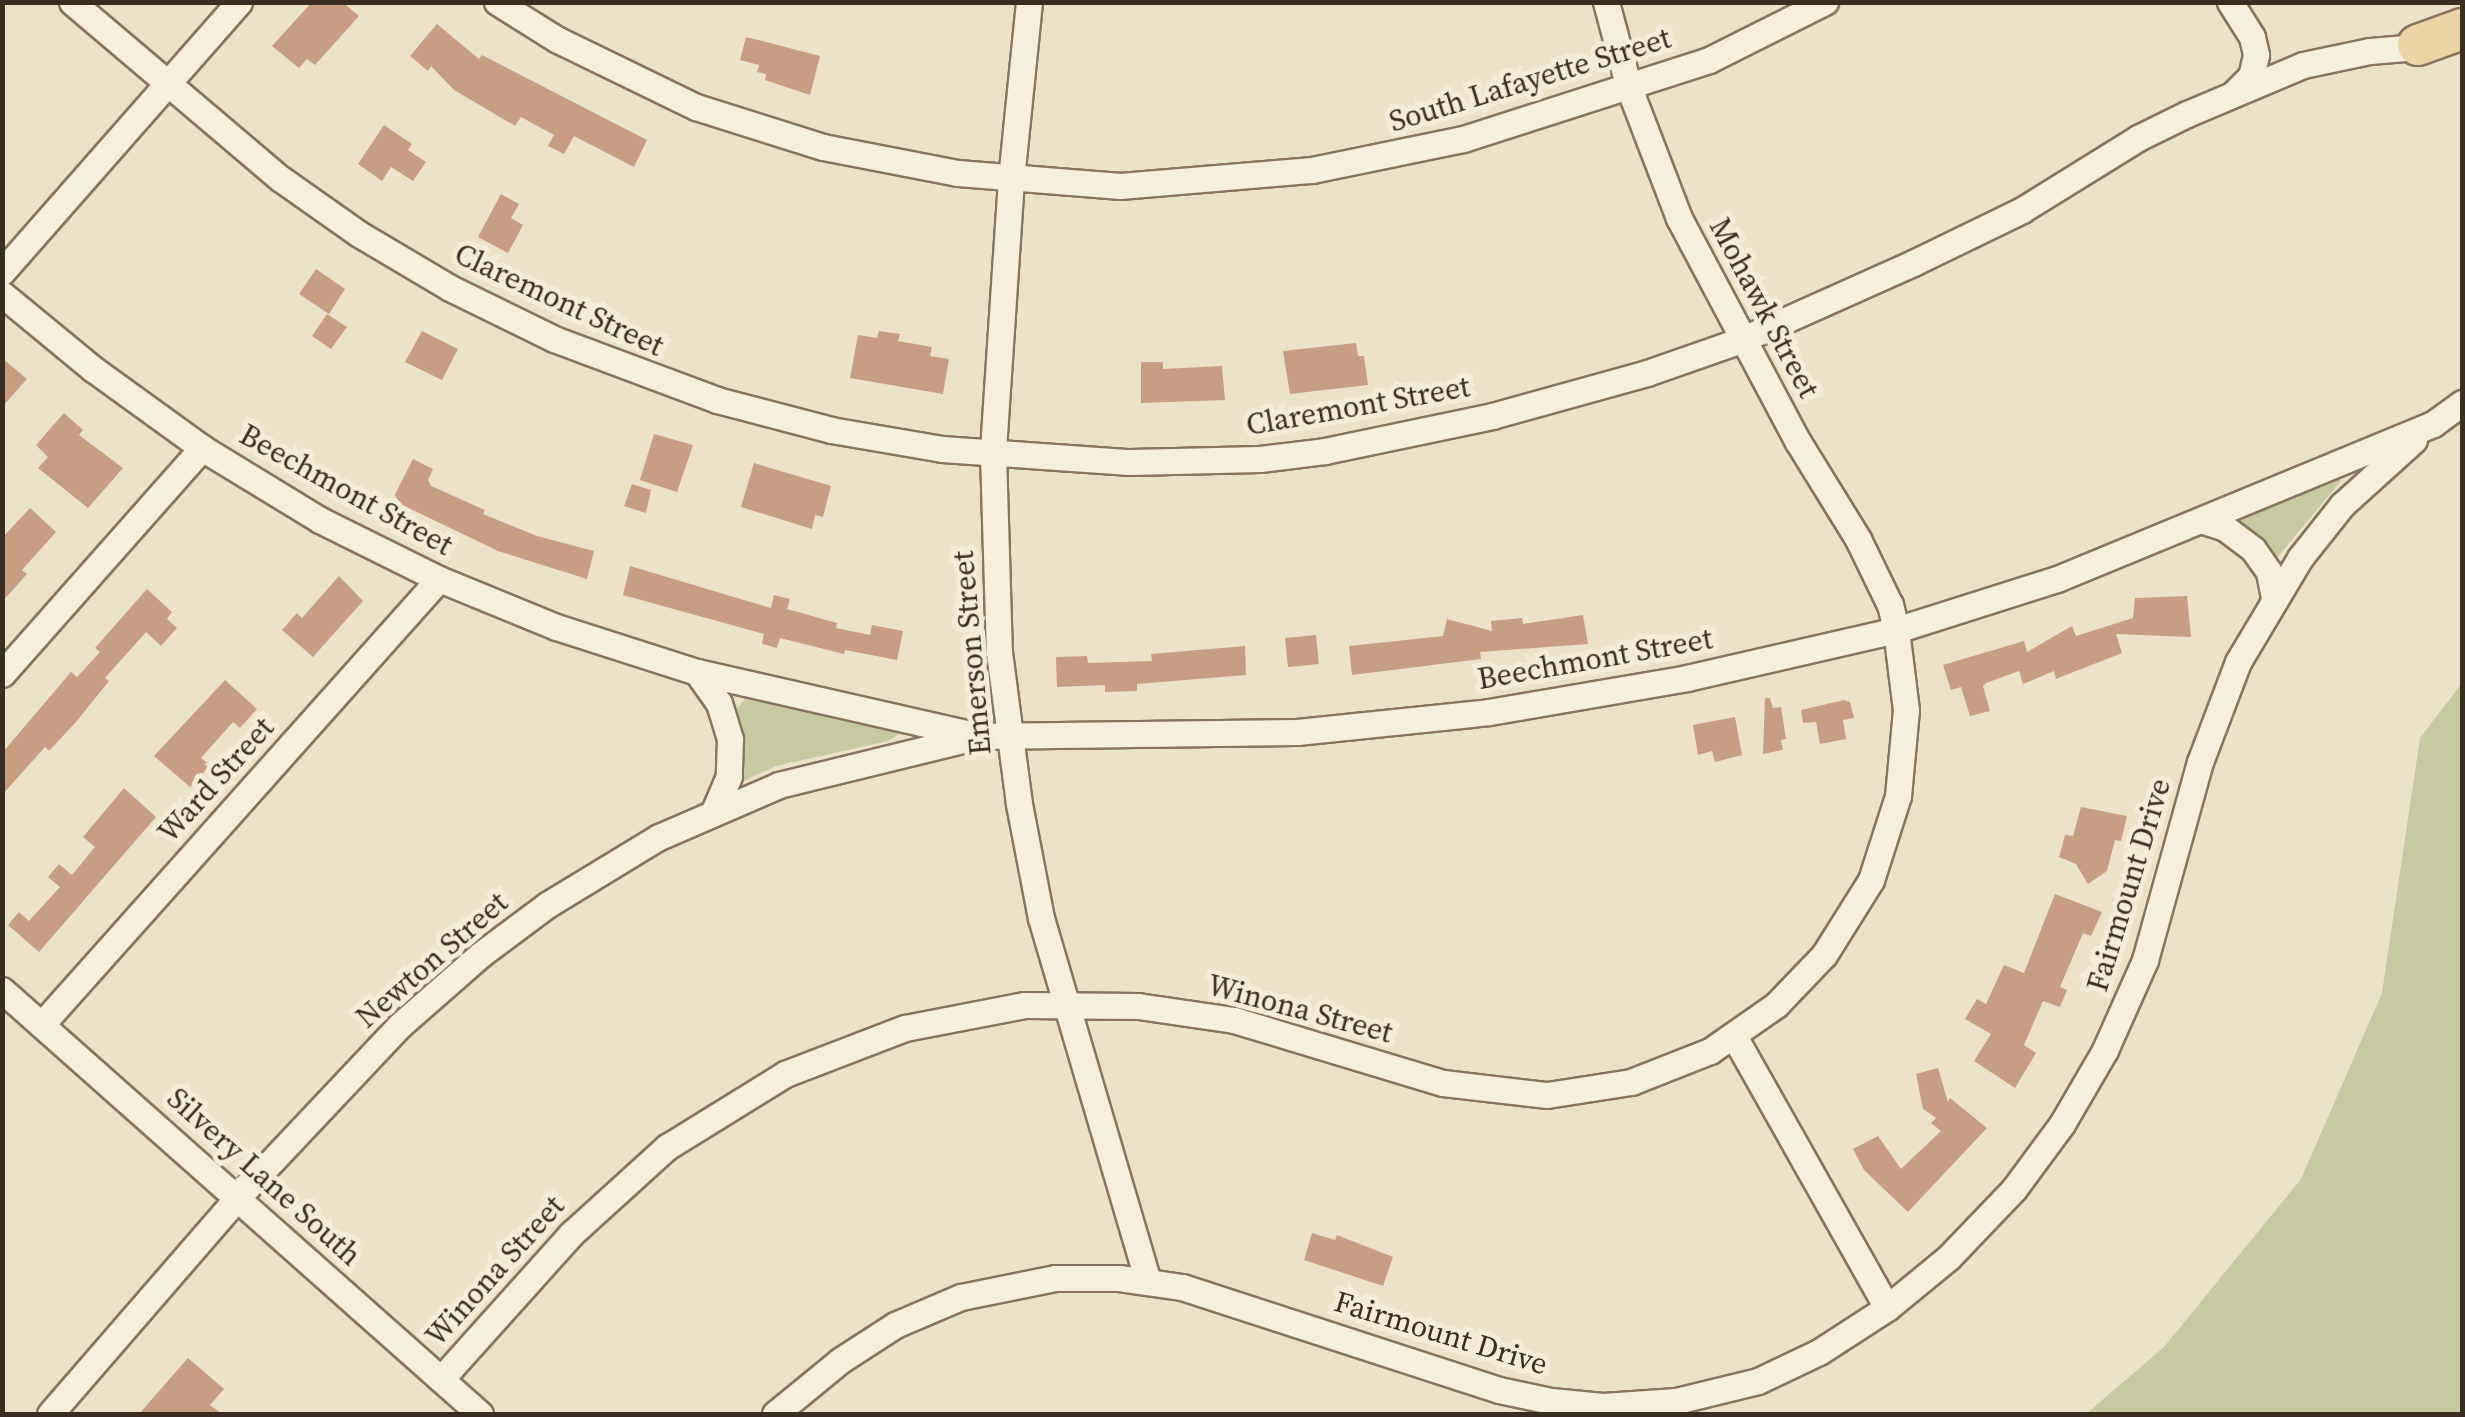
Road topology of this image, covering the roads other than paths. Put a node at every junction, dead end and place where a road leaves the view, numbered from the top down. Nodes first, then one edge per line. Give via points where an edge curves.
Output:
1 (72, 2) edge
2 (238, 2) edge
3 (497, 2) edge
4 (1028, 2) edge
5 (1606, 2) edge
6 (1825, 2) edge
7 (2230, 2) edge
8 (2462, 29) edge
9 (2418, 45) junction
10 (2462, 49) edge
11 (165, 86) junction
12 (1629, 88) junction
13 (2231, 96) junction
14 (1011, 179) junction
15 (2, 272) edge
16 (2, 294) edge
17 (1742, 340) junction
18 (2462, 403) edge
19 (2433, 424) junction
20 (202, 448) junction
21 (993, 453) junction
22 (2204, 522) junction
23 (438, 579) junction
24 (2274, 598) junction
25 (1896, 630) junction
26 (697, 672) junction
27 (2, 674) edge
28 (979, 736) junction
29 (1008, 736) junction
30 (714, 811) junction
31 (2, 990) edge
32 (1064, 1003) junction
33 (42, 1024) junction
34 (1734, 1036) junction
35 (238, 1197) junction
36 (1148, 1281) junction
37 (1887, 1308) junction
38 (441, 1379) junction
39 (50, 1414) edge
40 (480, 1414) edge
41 (775, 1414) edge

1 - 11 street, Claremont Street
2 - 11 street
3 - 14 street, South Lafayette Street via 604,64 742,123 868,157
4 - 14 street, Emerson Street
5 - 12 street, Mohawk Street
6 - 12 street, South Lafayette Street via 1735,49
7 - 13 street via 2256,55 2251,76
8 - 9 main road
9 - 10 street, Claremont Street
9 - 13 street, Claremont Street via 2303,65
11 - 15 street
11 - 21 street, Claremont Street via 360,234 554,340 777,417
12 - 14 street, South Lafayette Street via 1463,139 1312,170 1159,185
12 - 17 street, Mohawk Street via 1679,218
13 - 17 street, Claremont Street via 2138,138 2022,210
14 - 21 street, Emerson Street
16 - 20 street, Beechmont Street
17 - 21 street, Claremont Street via 1558,399 1325,451 1179,462
17 - 25 street, Mohawk Street via 1858,539
18 - 19 street, Beechmont Street
19 - 22 street, Beechmont Street
19 - 24 street, Fairmount Drive via 2342,505
20 - 23 street, Beechmont Street via 320,520
20 - 27 street
21 - 29 street, Emerson Street via 998,652
22 - 24 street via 2253,549 2269,572
22 - 25 street, Beechmont Street
23 - 26 street, Beechmont Street via 556,627
23 - 33 street, Ward Street
24 - 37 street, Fairmount Drive via 2213,724 2144,960 2106,1050 2014,1189 1949,1258
25 - 29 street, Beechmont Street via 1687,678 1489,712 1297,732
25 - 34 street, Winona Street via 1906,739 1884,848 1824,955
26 - 28 street, Beechmont Street
26 - 30 street via 719,703 730,739 729,776
28 - 29 street, Beechmont Street
28 - 30 street, Newton Street via 778,785
29 - 32 street, Emerson Street
30 - 35 street, Newton Street via 602,869 480,955 399,1026
31 - 33 street, Silvery Lane South
32 - 34 street, Winona Street via 1234,1020 1444,1084 1518,1095 1631,1082
32 - 36 street, Emerson Street
32 - 38 street, Winona Street via 984,1010 905,1028 823,1057 743,1097 614,1191
33 - 35 street, Silvery Lane South
34 - 37 street
35 - 38 street, Silvery Lane South
35 - 39 street, Newton Street
36 - 37 street, Fairmount Drive via 1213,1295 1499,1390 1603,1406 1676,1401 1758,1381
36 - 41 street, Fairmount Drive via 1055,1278 961,1298 869,1341
38 - 40 street, Silvery Lane South

